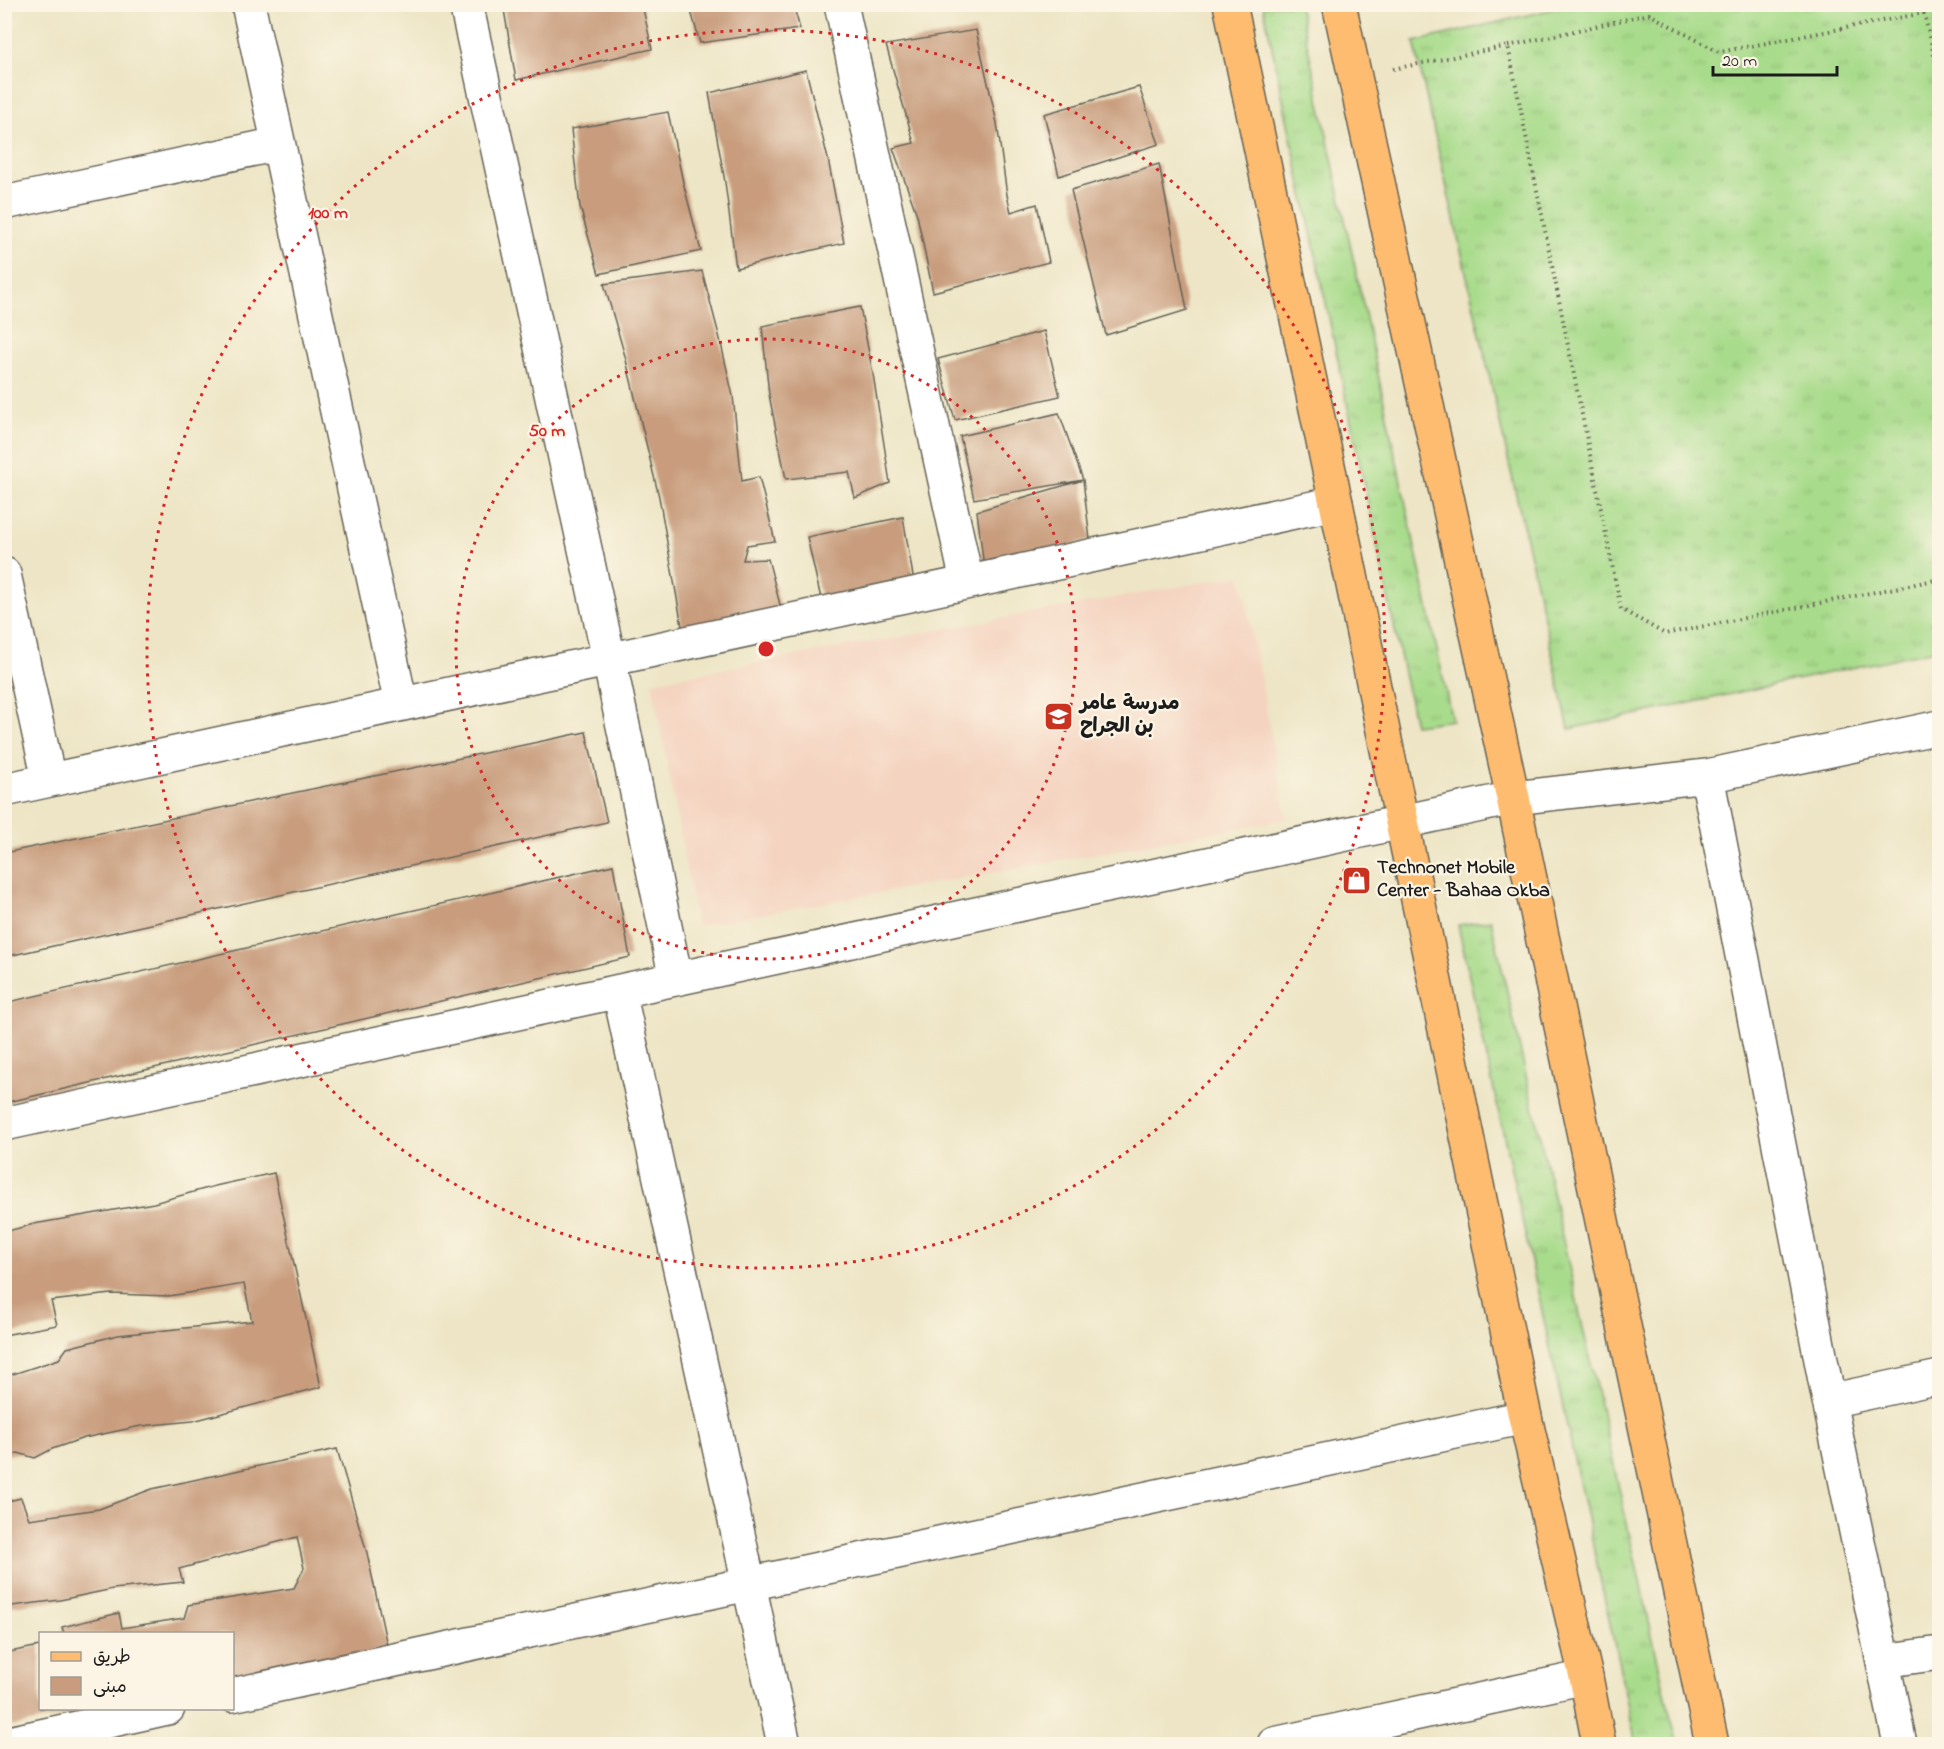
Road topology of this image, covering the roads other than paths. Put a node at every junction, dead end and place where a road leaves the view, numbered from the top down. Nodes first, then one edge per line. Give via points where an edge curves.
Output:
1 (248, 4) edge
2 (466, 4) edge
3 (841, 4) edge
4 (1230, 4) edge
5 (1339, 4) edge
6 (278, 144) junction
7 (4, 203) edge
8 (1336, 503) junction
9 (4, 574) edge
10 (967, 582) junction
11 (609, 659) junction
12 (401, 704) junction
13 (1940, 727) edge
14 (1707, 776) junction
15 (50, 780) junction
16 (4, 789) edge
17 (1513, 798) junction
18 (1401, 823) junction
19 (676, 979) junction
20 (619, 991) junction
21 (4, 1124) edge
22 (1940, 1377) edge
23 (1829, 1401) junction
24 (1525, 1417) junction
25 (749, 1583) junction
26 (1940, 1653) edge
27 (1883, 1661) junction
28 (1586, 1677) junction
29 (234, 1695) edge
30 (159, 1710) edge
31 (4, 1744) edge
32 (784, 1744) edge
33 (1274, 1744) edge
34 (1599, 1744) edge
35 (1712, 1744) edge
36 (1900, 1744) edge

1 - 6 street
2 - 11 street
3 - 10 street
4 - 8 main road
5 - 17 main road
6 - 7 street
6 - 12 street
8 - 10 street
8 - 18 main road
9 - 15 street
10 - 11 street
11 - 12 street
11 - 19 street
12 - 15 street
13 - 14 street
14 - 17 street
14 - 23 street
15 - 16 street
17 - 18 street
17 - 35 main road
18 - 19 street
18 - 24 main road
19 - 20 street
20 - 21 street
20 - 25 street
22 - 23 street
23 - 27 street
24 - 25 street
24 - 28 main road
25 - 29 street
25 - 32 street
26 - 27 street
27 - 36 street
28 - 33 street
28 - 34 main road
30 - 31 street

